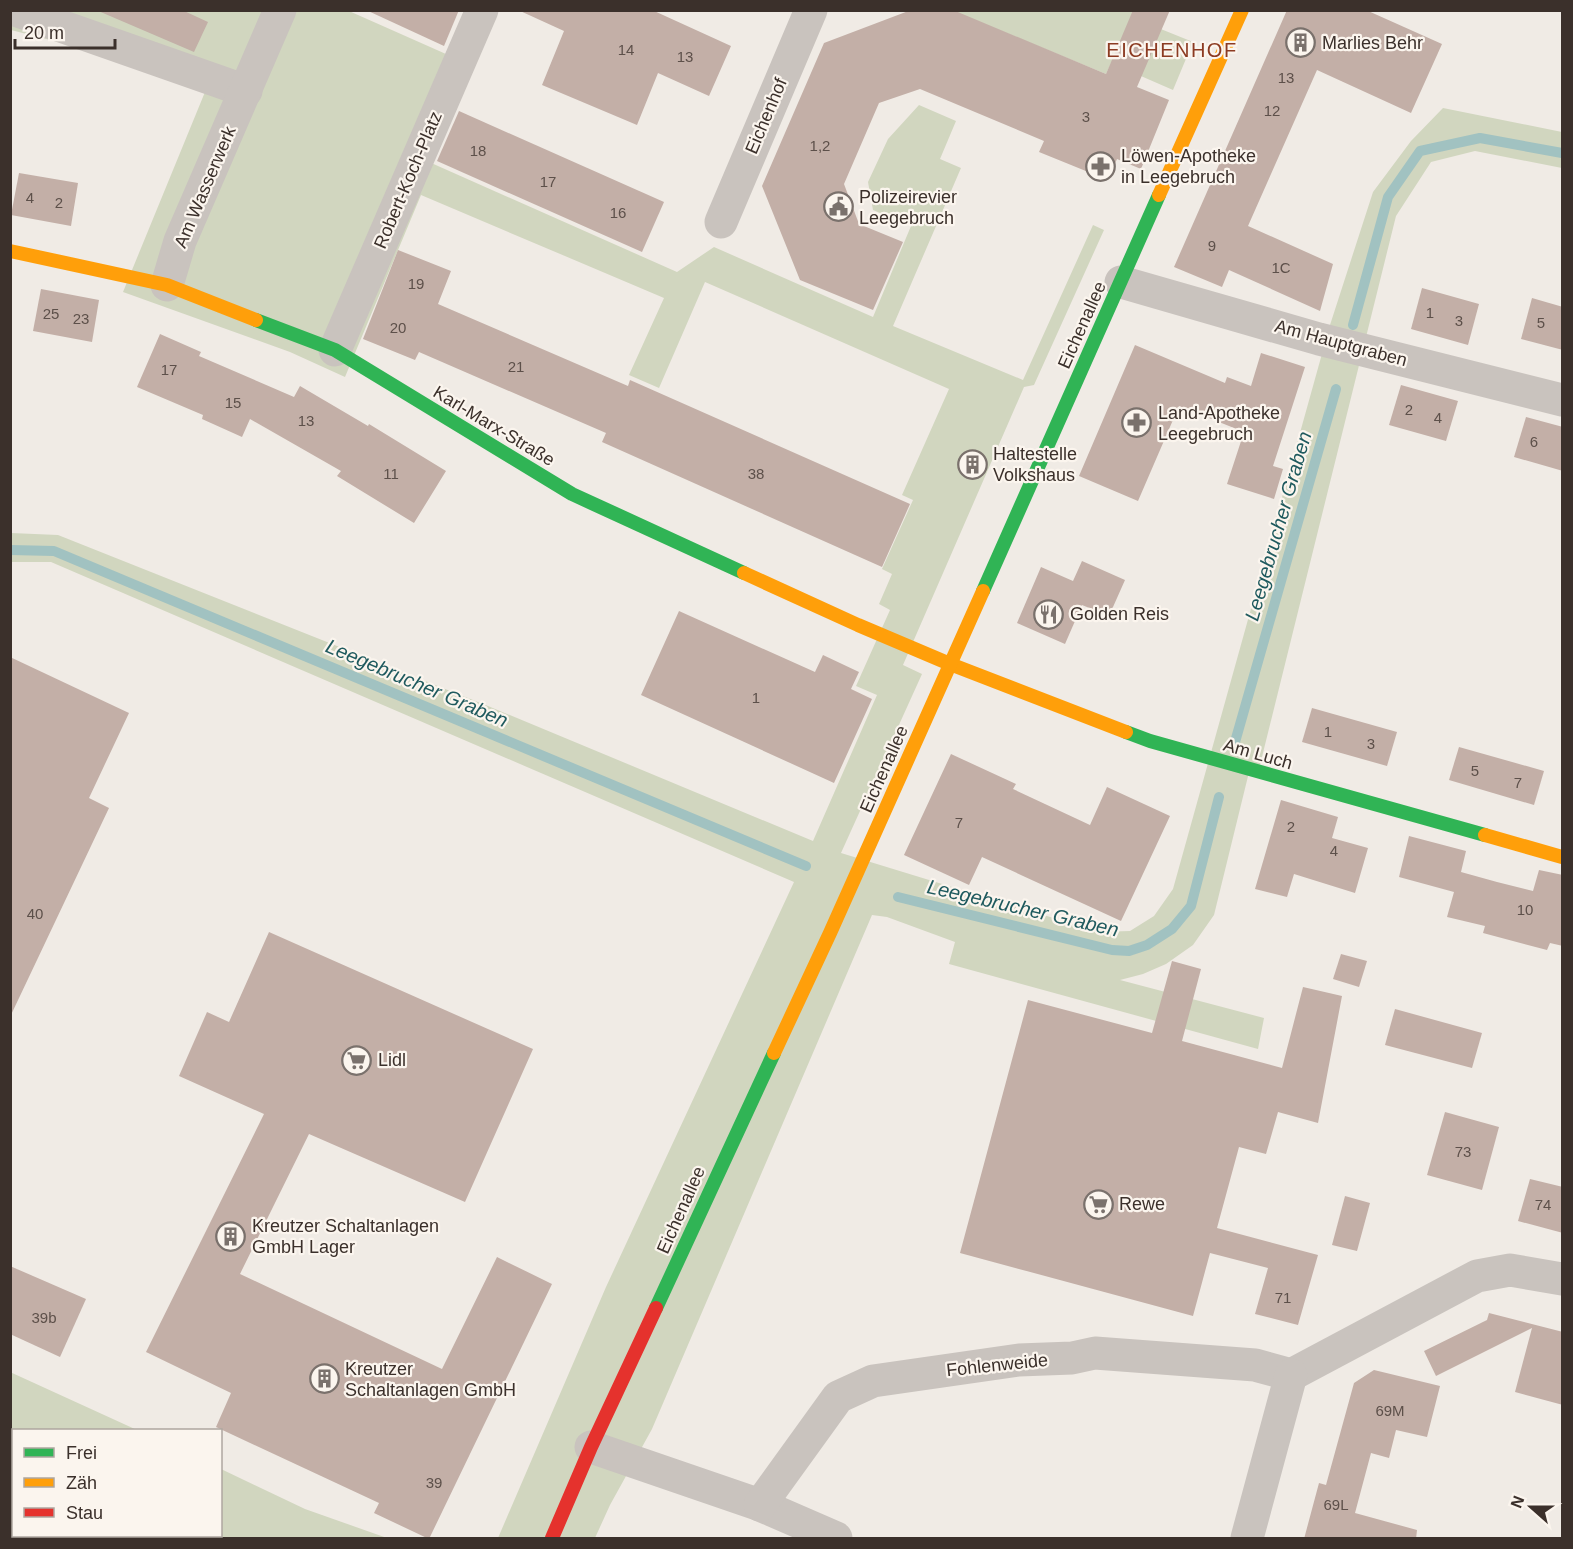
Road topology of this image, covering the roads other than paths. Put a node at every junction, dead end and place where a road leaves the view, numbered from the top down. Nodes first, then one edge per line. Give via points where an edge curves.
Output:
1 (15, 10) edge
2 (280, 10) edge
3 (482, 10) edge
4 (811, 10) edge
5 (1242, 10) edge
6 (246, 91) junction
7 (721, 222) dead end
8 (10, 251) edge
9 (1121, 282) junction
10 (166, 285) junction
11 (335, 350) junction
12 (1563, 400) edge
13 (950, 664) junction
14 (1563, 857) edge
15 (1563, 1279) edge
16 (1291, 1374) junction
17 (591, 1447) junction
18 (759, 1506) junction
19 (552, 1539) edge
20 (836, 1539) edge
21 (1247, 1539) edge

1 - 6 street
2 - 6 street, Am Wasserwerk
3 - 11 street, Robert-Koch-Platz
4 - 7 street, Eichenhof
5 - 9 street, Eichenallee
6 - 10 street, Am Wasserwerk via 180,241
8 - 10 street, Karl-Marx-Straße
9 - 12 street, Am Hauptgraben via 1319,339
9 - 13 street, Eichenallee
10 - 11 street, Karl-Marx-Straße
11 - 13 street, Karl-Marx-Straße via 572,494
13 - 14 street, Am Luch via 1150,741
13 - 17 street, Eichenallee via 830,933
15 - 16 street via 1510,1270 1477,1276
16 - 18 street, Fohlenweide via 1255,1365 1095,1353 873,1381 838,1397
16 - 21 street
17 - 18 street
17 - 19 street, Eichenallee
18 - 20 street

